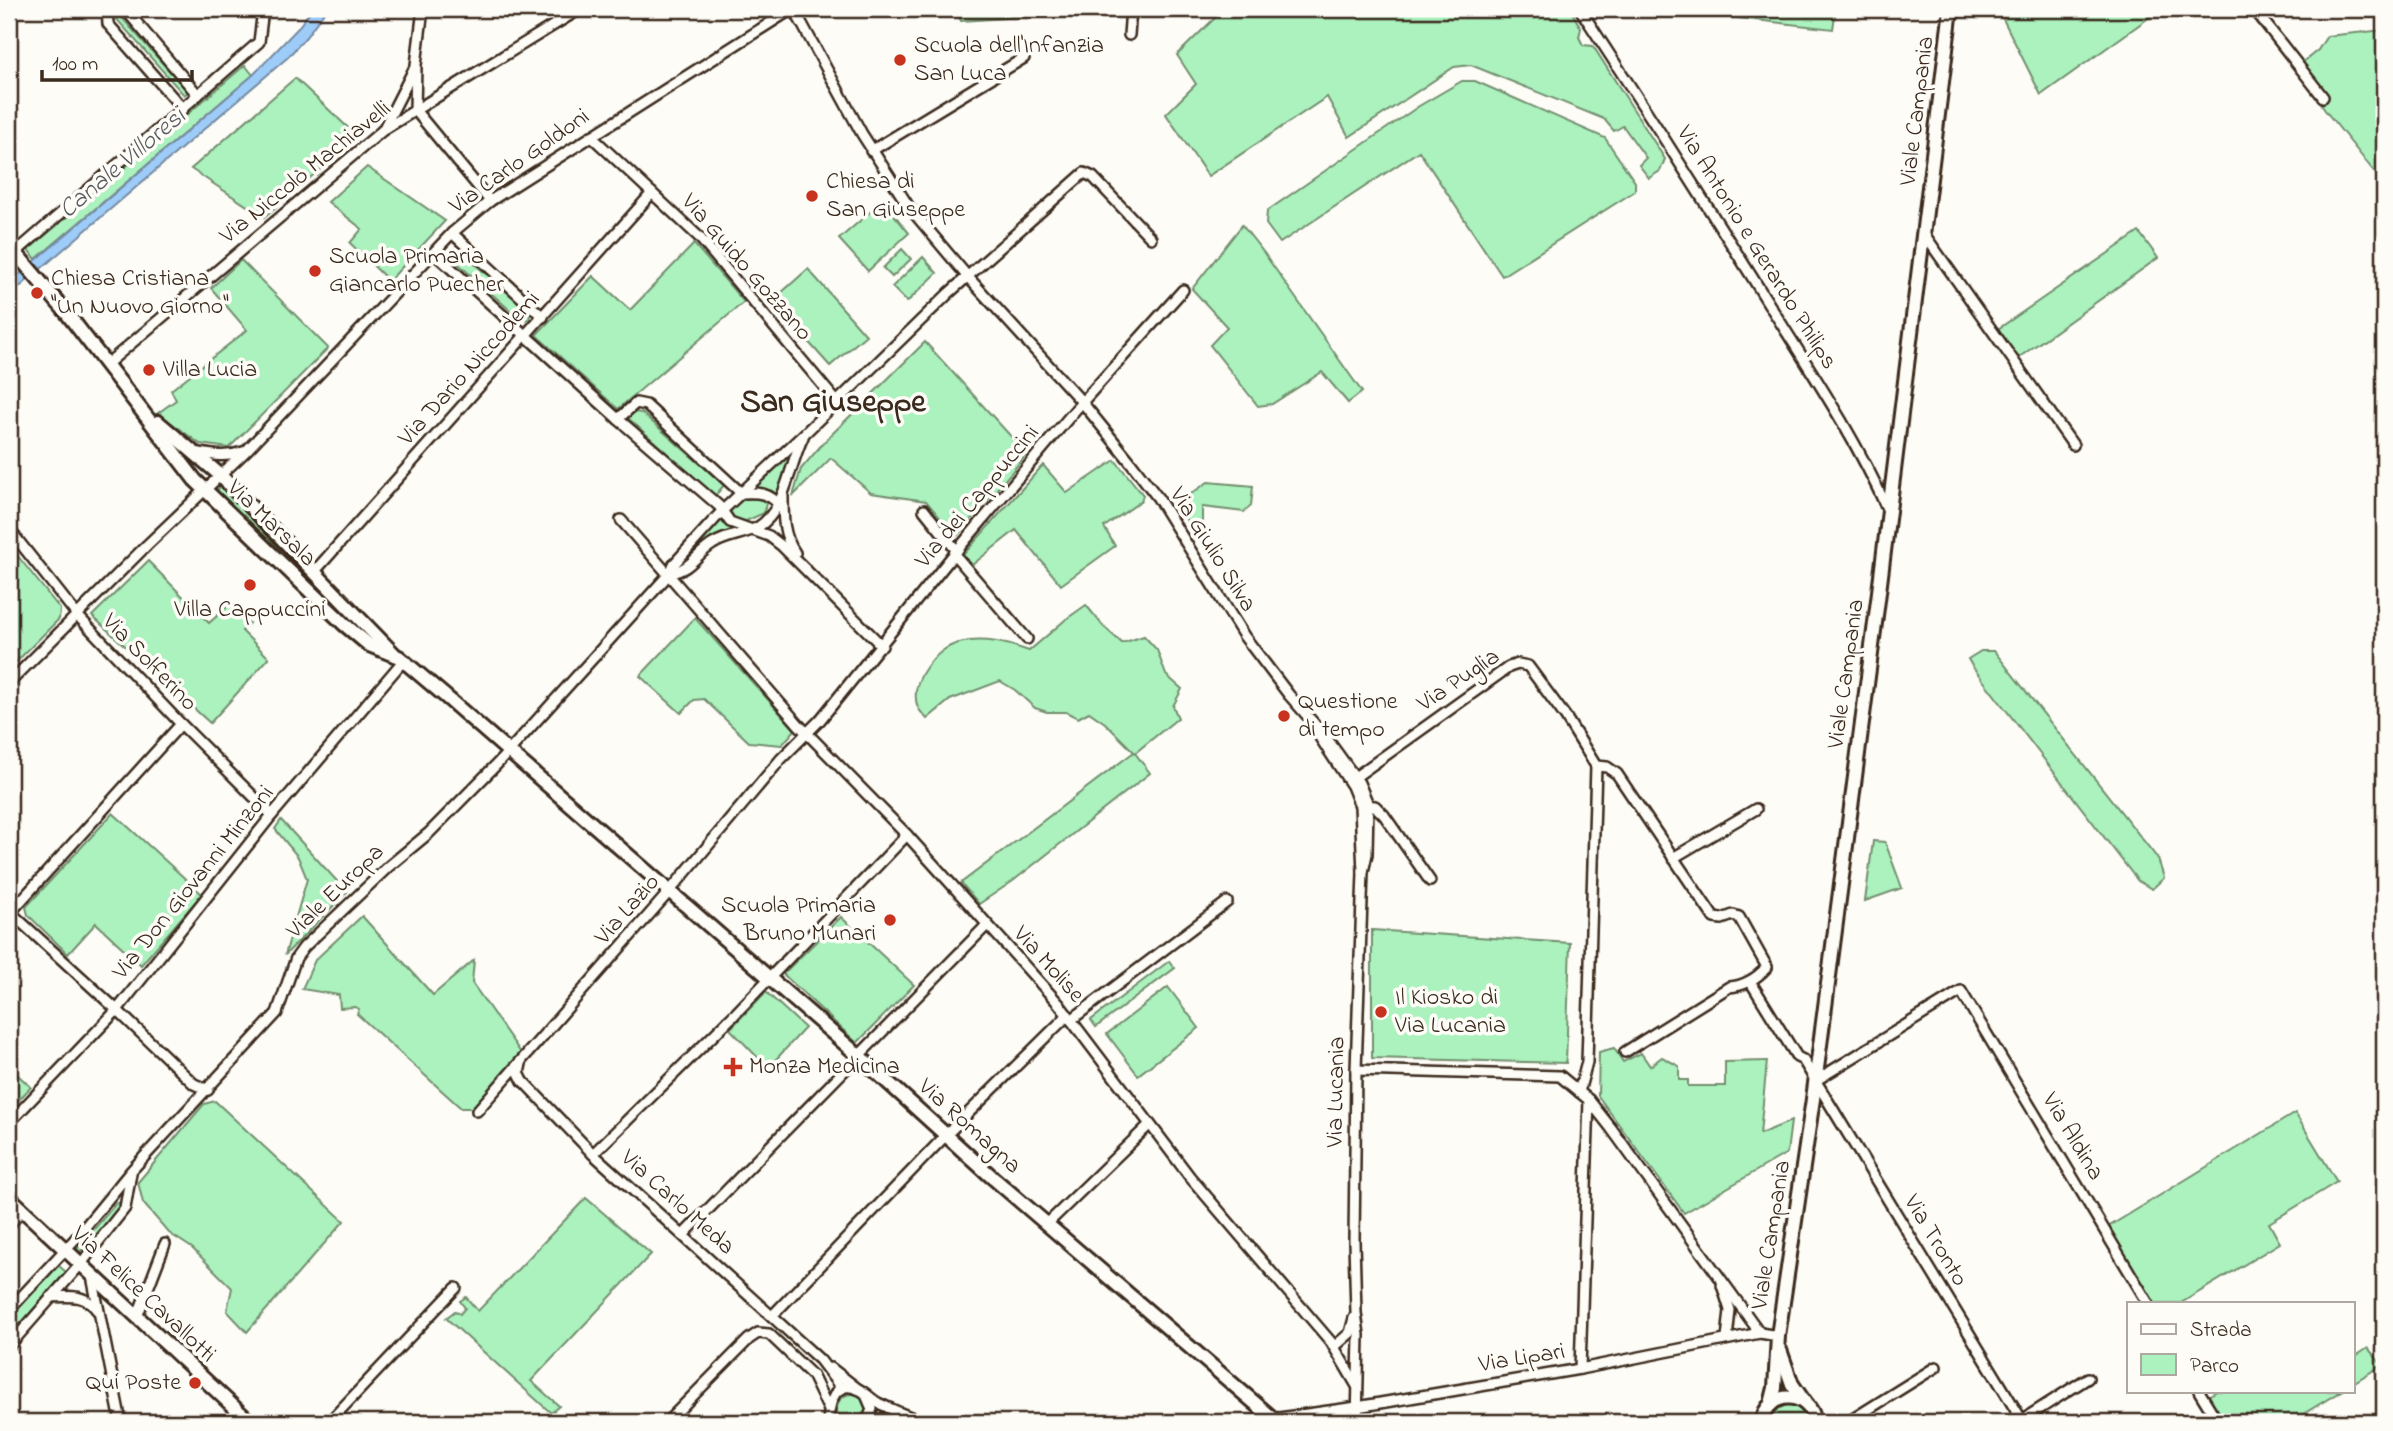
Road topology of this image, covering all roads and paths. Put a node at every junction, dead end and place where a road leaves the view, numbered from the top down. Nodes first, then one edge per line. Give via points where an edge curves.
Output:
1 (107, 9) edge
2 (125, 9) edge
3 (263, 9) edge
4 (423, 9) edge
5 (580, 9) edge
6 (793, 9) edge
7 (1131, 9) edge
8 (1580, 9) edge
9 (2255, 9) edge
10 (1955, 11) edge
11 (1129, 35) dead end
12 (1024, 58) dead end
13 (416, 65) junction
14 (2323, 97) dead end
15 (195, 98) junction
16 (183, 108) junction
17 (415, 110) junction
18 (383, 130) junction
19 (591, 136) junction
20 (872, 151) junction
21 (652, 192) junction
22 (489, 201) junction
23 (452, 233) junction
24 (1924, 234) junction
25 (1151, 238) dead end
26 (12, 249) edge
27 (434, 253) junction
28 (967, 276) junction
29 (1183, 290) dead end
30 (543, 317) junction
31 (526, 335) junction
32 (107, 364) junction
33 (836, 401) junction
34 (1082, 402) junction
35 (136, 403) junction
36 (618, 419) junction
37 (808, 430) junction
38 (2073, 445) dead end
39 (247, 450) junction
40 (191, 451) junction
41 (220, 475) junction
42 (205, 490) junction
43 (741, 493) junction
44 (781, 504) junction
45 (723, 510) junction
46 (924, 510) dead end
47 (1889, 513) junction
48 (621, 520) dead end
49 (9, 529) edge
50 (752, 530) junction
51 (956, 553) junction
52 (806, 569) junction
53 (315, 571) junction
54 (670, 573) junction
55 (77, 615) junction
56 (1027, 639) dead end
57 (882, 646) junction
58 (399, 658) junction
59 (9, 683) edge
60 (181, 724) junction
61 (807, 732) junction
62 (508, 751) junction
63 (1596, 766) junction
64 (1352, 779) junction
65 (1364, 805) junction
66 (1756, 809) dead end
67 (272, 815) junction
68 (907, 835) junction
69 (1673, 859) junction
70 (1430, 881) dead end
71 (669, 892) junction
72 (1227, 902) dead end
73 (9, 912) edge
74 (986, 925) junction
75 (769, 979) junction
76 (1750, 981) junction
77 (117, 1010) junction
78 (1069, 1017) junction
79 (1625, 1052) dead end
80 (859, 1056) junction
81 (522, 1062) junction
82 (1356, 1070) junction
83 (1815, 1081) junction
84 (208, 1090) junction
85 (1579, 1092) junction
86 (1588, 1100) junction
87 (477, 1111) dead end
88 (9, 1123) edge
89 (1149, 1125) junction
90 (946, 1135) junction
91 (593, 1154) junction
92 (131, 1171) junction
93 (9, 1197) edge
94 (22, 1210) junction
95 (1048, 1223) junction
96 (9, 1225) edge
97 (684, 1234) junction
98 (166, 1244) dead end
99 (64, 1251) junction
100 (80, 1265) junction
101 (92, 1276) junction
102 (1718, 1277) junction
103 (456, 1288) dead end
104 (51, 1297) junction
105 (2147, 1302) edge
106 (9, 1310) edge
107 (1356, 1313) junction
108 (100, 1315) junction
109 (772, 1316) junction
110 (137, 1317) junction
111 (1760, 1333) junction
112 (1727, 1339) junction
113 (1777, 1339) junction
114 (9, 1346) edge
115 (1334, 1347) junction
116 (823, 1363) junction
117 (1936, 1367) dead end
118 (1580, 1369) junction
119 (2088, 1378) dead end
120 (1357, 1387) junction
121 (842, 1389) junction
122 (863, 1392) junction
123 (2200, 1392) edge
124 (1805, 1403) junction
125 (1771, 1404) junction
126 (1357, 1407) junction
127 (830, 1417) edge
128 (1274, 1420) edge
129 (1816, 1420) edge
130 (121, 1422) edge
131 (250, 1422) edge
132 (329, 1422) edge
133 (667, 1422) edge
134 (868, 1422) edge
135 (900, 1422) edge
136 (926, 1422) edge
137 (1250, 1422) edge
138 (1357, 1422) edge
139 (1762, 1422) edge
140 (1848, 1422) edge
141 (2021, 1422) edge
142 (2218, 1422) edge

1 - 16 street via 108,24
2 - 15 street
3 - 15 street via 259,42
4 - 13 street
5 - 17 street, Via Niccolò Machiavelli
6 - 19 street, Via Carlo Goldoni
6 - 20 street, Via Giulio Silva
7 - 11 street
8 - 47 street, Via Antonio e Gerardo Philips via 1825,394
9 - 14 street
10 - 24 street, Viale Campania
12 - 20 street
13 - 17 street
13 - 18 street
15 - 16 street
16 - 26 street
17 - 18 street, Via Niccolò Machiavelli
17 - 22 street
18 - 32 street, Via Niccolò Machiavelli
19 - 21 street, Via Guido Gozzano
19 - 22 street, Via Carlo Goldoni
20 - 28 street, Via Giulio Silva via 909,207
21 - 30 street, Via Dario Niccodemi
21 - 33 street, Via Guido Gozzano via 700,238
22 - 23 street, Via Carlo Goldoni
23 - 27 street, Via Carlo Goldoni
23 - 30 street
24 - 38 street
24 - 47 street, Viale Campania
25 - 28 street via 1084,173
26 - 32 street, Via Marsala
27 - 31 street
27 - 39 street, Via Carlo Goldoni
28 - 33 street
28 - 34 street, Via Giulio Silva
29 - 34 street, Via dei Cappuccini
30 - 31 street, Via Dario Niccodemi
31 - 36 street
31 - 53 street, Via Dario Niccodemi
32 - 35 street, Via Marsala
33 - 37 street
34 - 51 street, Via dei Cappuccini
34 - 64 street, Via Giulio Silva via 1158,498 1234,621 1325,736
35 - 40 street, Via Marsala
35 - 42 street, Via Marsala
36 - 43 street via 636,403 646,405
36 - 45 street
37 - 43 street
37 - 44 street via 794,455
39 - 40 street via 230,456
39 - 41 street, Via Carlo Goldoni
40 - 41 street, Via Marsala
41 - 42 street, Via Carlo Goldoni
41 - 53 street, Via Marsala
42 - 55 street, Via Carlo Goldoni
42 - 58 street, Via Marsala via 344,624 369,645
43 - 44 street via 765,494
43 - 45 street
44 - 50 street
44 - 52 street via 788,542
45 - 50 street via 730,522
45 - 54 street
46 - 51 street
47 - 83 street, Viale Campania
48 - 54 street, Via Molise
49 - 55 street, Via Solferino
50 - 52 street via 769,536
50 - 54 street via 718,541 686,569
51 - 56 street
51 - 57 street, Via dei Cappuccini
52 - 57 street
53 - 58 street, Via Marsala
54 - 61 street, Via Molise
54 - 62 street, Viale Europa
55 - 59 street, Via Carlo Goldoni
55 - 60 street, Via Solferino
57 - 61 street, Via dei Cappuccini
58 - 62 street, Via Marsala
58 - 67 street, Via Don Giovanni Minzoni
60 - 67 street, Via Solferino
60 - 73 street
61 - 68 street, Via Molise
61 - 71 street, Via Lazio
62 - 71 street, Via Romagna
62 - 84 street, Viale Europa via 429,833 304,947 277,1013
63 - 64 street, Via Puglia via 1528,666 1518,664
63 - 69 street, Via Puglia via 1617,774
63 - 85 street via 1587,1062
64 - 65 street, Via Giulio Silva
65 - 70 street, Via Giulio Silva via 1376,806 1384,815
65 - 82 street, Via Lucania via 1367,854
66 - 69 street
67 - 77 street, Via Don Giovanni Minzoni
68 - 74 street, Via Molise
68 - 75 street
69 - 76 street, Via Puglia via 1714,918 1740,917 1766,963 1766,969
71 - 75 street, Via Romagna
71 - 81 street, Via Lazio
72 - 78 street
73 - 77 street
74 - 78 street, Via Molise
74 - 80 street
75 - 80 street, Via Romagna
75 - 91 street
76 - 79 street via 1729,987
76 - 83 street, Via Tronto
77 - 84 street via 194,1084
77 - 88 street, Via Don Giovanni Minzoni
78 - 89 street, Via Molise
78 - 90 street
80 - 90 street, Via Romagna
80 - 97 street
81 - 87 street, Via Lazio
81 - 91 street, Via Carlo Meda via 519,1073 523,1081
82 - 85 street via 1560,1076
82 - 107 street, Via Lucania
83 - 105 street, Via Aldina via 1961,991
83 - 113 street, Viale Campania
83 - 141 street, Via Tronto
84 - 92 street, Viale Europa
85 - 86 street
86 - 102 street
86 - 118 street
89 - 95 street
89 - 115 street, Via Molise
90 - 95 street, Via Romagna
90 - 109 street
91 - 97 street, Via Carlo Meda
92 - 99 street, Viale Europa
92 - 100 street via 125,1208
93 - 94 street, Via Felice Cavallotti
94 - 96 street
94 - 99 street, Via Felice Cavallotti
95 - 128 street, Via Romagna
97 - 109 street, Via Carlo Meda
98 - 110 street
99 - 100 street, Via Felice Cavallotti
99 - 106 street, Viale Europa
100 - 101 street, Via Felice Cavallotti
100 - 104 street
101 - 108 street
101 - 110 street, Via Felice Cavallotti
102 - 111 street
102 - 112 street via 1730,1310
103 - 132 street
104 - 108 street via 81,1297
104 - 114 street
107 - 115 street, Via Lucania via 1350,1333
107 - 120 street, Via Lucania
108 - 130 street
109 - 116 street, Via Carlo Meda
110 - 131 street, Via Felice Cavallotti
111 - 112 street, Via Lipari
111 - 113 street, Via Lipari
112 - 118 street, Via Lipari
113 - 124 street, Viale Campania via 1792,1384
113 - 125 street, Viale Campania
115 - 120 street, Via Molise
116 - 121 street, Via Carlo Meda
116 - 122 street, Via Carlo Meda
117 - 140 street
118 - 126 street, Via Lipari
119 - 141 street, Via Tronto
120 - 126 street, Via Molise
121 - 122 street, Via Carlo Meda
121 - 127 street via 833,1396
122 - 134 street via 872,1409
122 - 136 street, Via Carlo Meda
123 - 142 street
124 - 125 street via 1786,1397
124 - 129 street, Viale Campania
125 - 139 street, Viale Campania
126 - 128 street, Via Lipari
126 - 138 street, Via Molise
127 - 133 street via 812,1375 769,1334 758,1333
128 - 137 street
134 - 135 street

